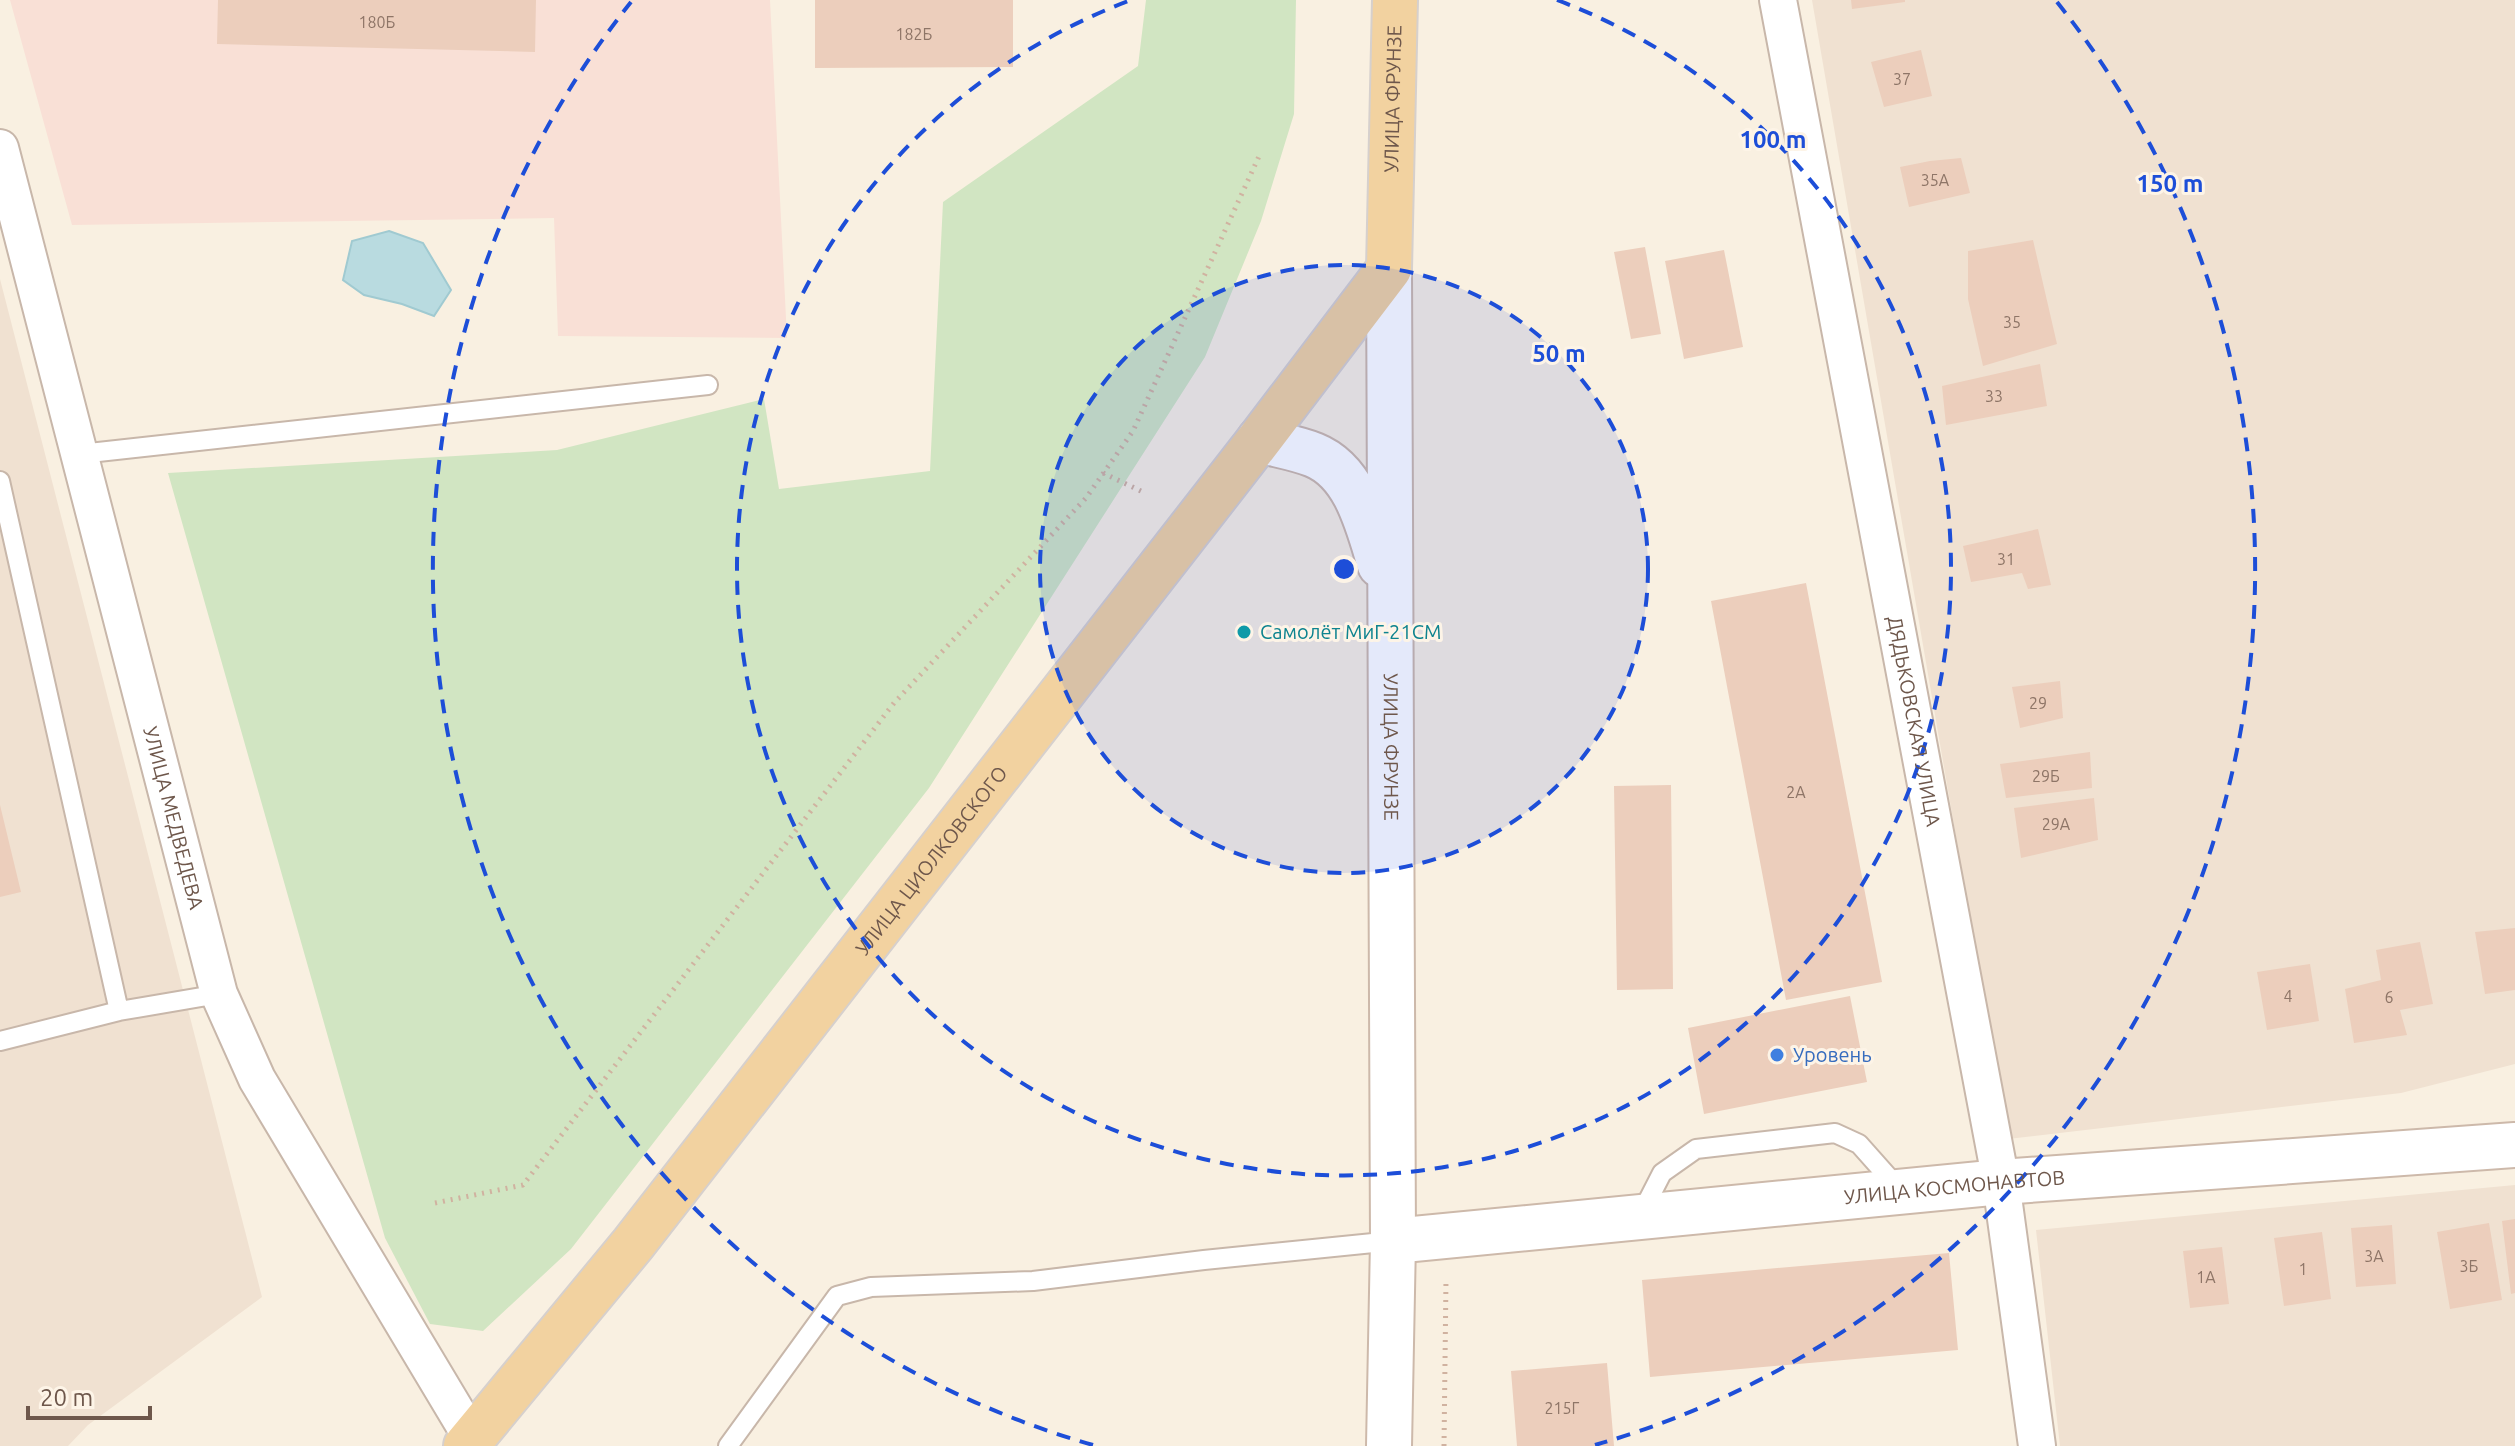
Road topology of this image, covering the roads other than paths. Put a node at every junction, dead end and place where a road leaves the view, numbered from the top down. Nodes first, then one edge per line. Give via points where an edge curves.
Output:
1 (1395, 0) edge
2 (1778, 0) edge
3 (0, 148) edge
4 (1389, 269) junction
5 (708, 385) dead end
6 (1259, 440) junction
7 (80, 454) junction
8 (0, 481) edge
9 (1392, 602) junction
10 (219, 994) junction
11 (119, 1011) junction
12 (0, 1041) edge
13 (2515, 1145) edge
14 (2001, 1182) junction
15 (1901, 1191) junction
16 (1639, 1217) junction
17 (1393, 1241) junction
18 (469, 1442) edge
19 (728, 1446) edge
20 (1389, 1446) edge
21 (2037, 1446) edge

1 - 4 main road, УЛИЦА ФРУНЗЕ
2 - 14 street, ДЯДЬКОВСКАЯ УЛИЦА
3 - 7 street, УЛИЦА МЕДВЕДЕВА
4 - 6 main road, УЛИЦА ЦИОЛКОВСКОГО
4 - 9 main road, УЛИЦА ФРУНЗЕ
5 - 7 lane
6 - 9 main road via 1316,456 1342,475 1364,515
6 - 18 main road, УЛИЦА ЦИОЛКОВСКОГО via 642,1232
7 - 10 street, УЛИЦА МЕДВЕДЕВА
8 - 11 lane
9 - 17 main road, УЛИЦА ФРУНЗЕ
10 - 11 lane
10 - 18 street, УЛИЦА МЕДВЕДЕВА via 257,1079
11 - 12 lane
13 - 14 main road, УЛИЦА КОСМОНАВТОВ
14 - 15 main road, УЛИЦА КОСМОНАВТОВ
14 - 21 street, ДЯДЬКОВСКАЯ УЛИЦА
15 - 16 main road, УЛИЦА КОСМОНАВТОВ
15 - 16 lane via 1859,1144 1835,1133 1696,1149 1662,1173
16 - 17 main road, УЛИЦА КОСМОНАВТОВ
17 - 19 lane via 1033,1281 871,1287 837,1296
17 - 20 main road, УЛИЦА ФРУНЗЕ

